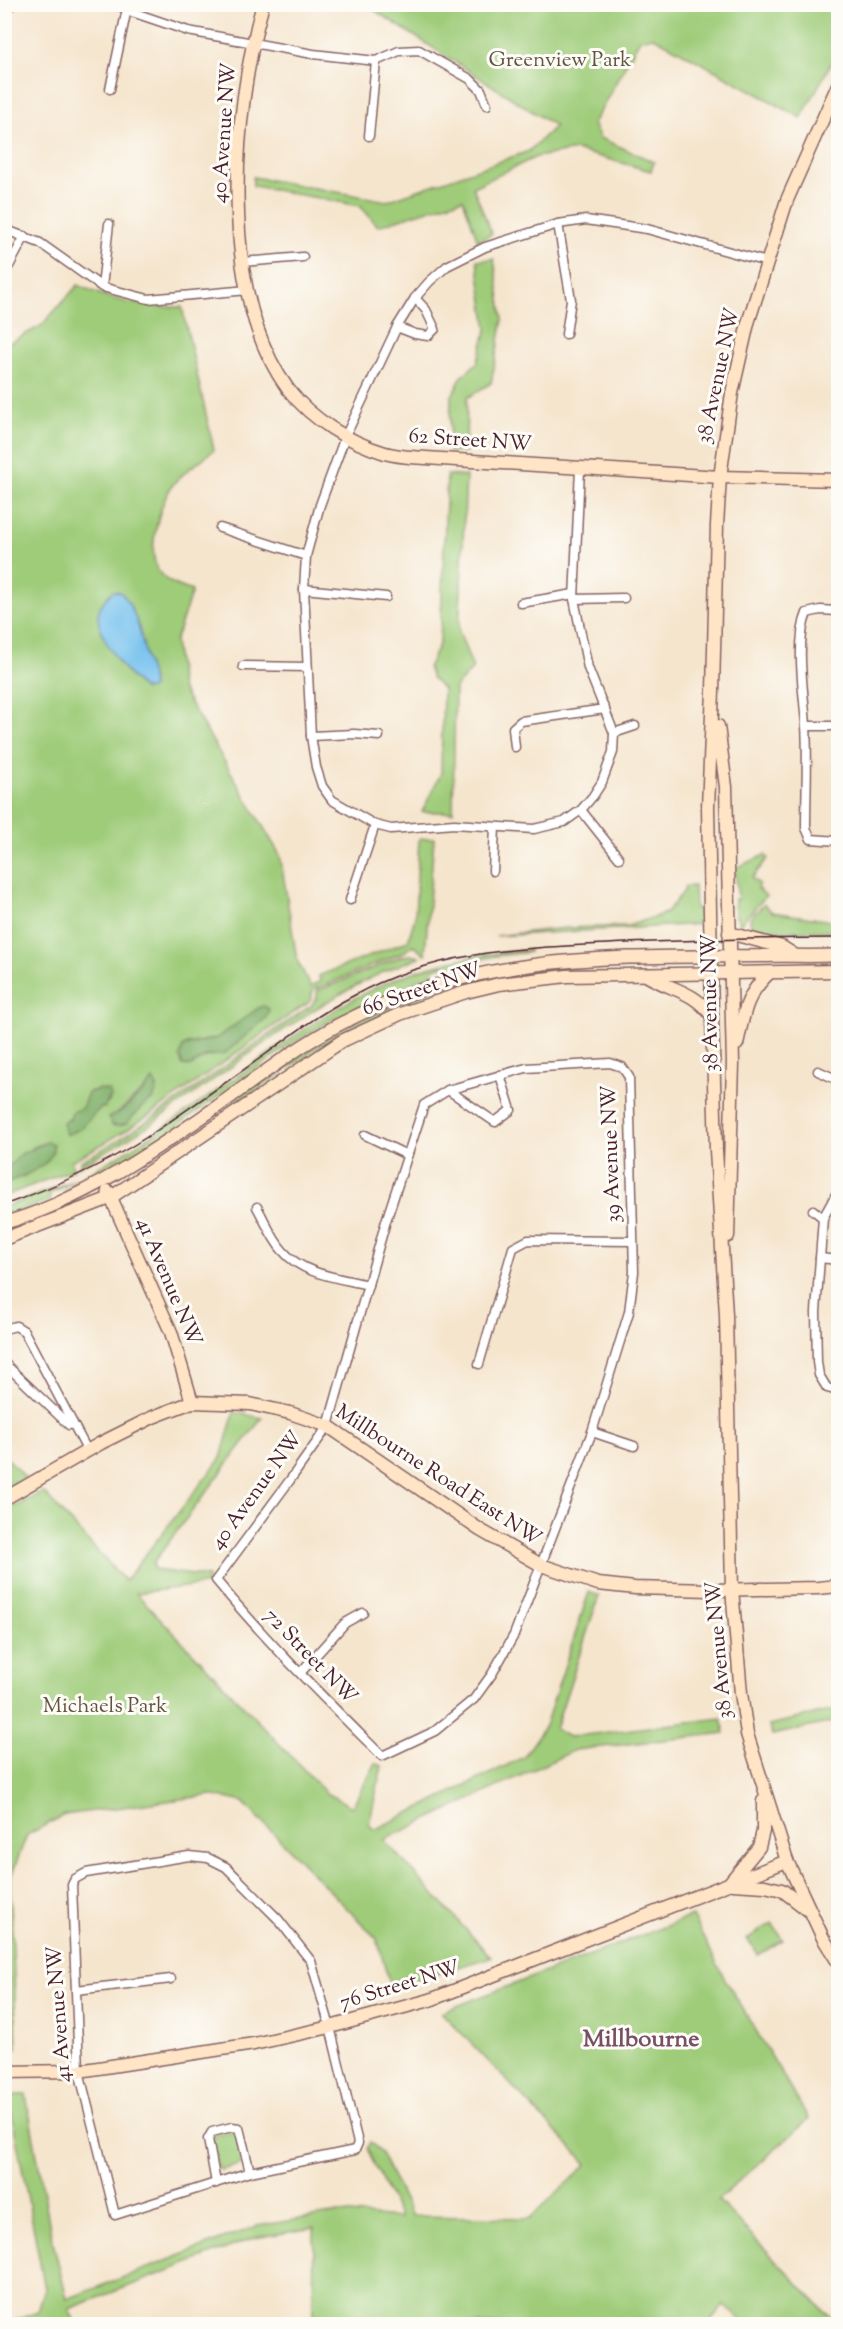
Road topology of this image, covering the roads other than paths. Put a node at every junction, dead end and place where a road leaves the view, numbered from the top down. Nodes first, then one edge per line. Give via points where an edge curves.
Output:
1 (263, 4) edge
2 (124, 6) edge
3 (252, 43) junction
4 (375, 61) junction
5 (838, 85) edge
6 (110, 89) dead end
7 (487, 105) dead end
8 (369, 136) dead end
9 (110, 224) dead end
10 (558, 224) junction
11 (4, 229) edge
12 (25, 236) junction
13 (303, 257) dead end
14 (243, 262) junction
15 (767, 262) junction
16 (4, 268) edge
17 (102, 287) junction
18 (248, 290) junction
19 (415, 298) junction
20 (397, 327) junction
21 (567, 334) dead end
22 (262, 345) joint
23 (345, 437) junction
24 (580, 469) junction
25 (720, 477) junction
26 (838, 480) edge
27 (220, 528) dead end
28 (306, 556) junction
29 (304, 590) junction
30 (386, 597) dead end
31 (574, 597) junction
32 (624, 598) dead end
33 (521, 603) dead end
34 (838, 611) edge
35 (243, 666) dead end
36 (307, 667) junction
37 (713, 691) junction
38 (605, 709) junction
39 (635, 726) dead end
40 (806, 726) junction
41 (838, 726) edge
42 (614, 733) junction
43 (311, 736) junction
44 (379, 736) dead end
45 (514, 747) dead end
46 (581, 810) junction
47 (375, 825) junction
48 (495, 826) junction
49 (838, 842) edge
50 (619, 858) dead end
51 (493, 871) dead end
52 (350, 900) dead end
53 (729, 933) junction
54 (795, 955) junction
55 (838, 955) edge
56 (730, 956) junction
57 (711, 957) junction
58 (838, 971) edge
59 (712, 974) junction
60 (731, 974) junction
61 (769, 974) junction
62 (646, 975) junction
63 (712, 1016) junction
64 (733, 1063) junction
65 (818, 1071) dead end
66 (500, 1075) junction
67 (838, 1080) edge
68 (448, 1090) junction
69 (365, 1135) dead end
70 (407, 1155) junction
71 (103, 1180) junction
72 (838, 1191) edge
73 (110, 1198) junction
74 (257, 1207) dead end
75 (813, 1210) dead end
76 (823, 1218) junction
77 (4, 1223) edge
78 (4, 1239) edge
79 (632, 1241) junction
80 (820, 1258) junction
81 (838, 1260) edge
82 (368, 1285) junction
83 (726, 1315) junction
84 (4, 1329) edge
85 (4, 1363) edge
86 (479, 1364) dead end
87 (838, 1391) edge
88 (192, 1401) junction
89 (328, 1426) junction
90 (76, 1432) junction
91 (592, 1432) junction
92 (634, 1446) dead end
93 (87, 1450) junction
94 (4, 1499) edge
95 (541, 1565) junction
96 (216, 1580) joint
97 (838, 1586) edge
98 (732, 1589) junction
99 (363, 1614) dead end
100 (301, 1672) junction
101 (382, 1756) joint
102 (764, 1792) junction
103 (787, 1861) junction
104 (728, 1884) junction
105 (811, 1912) junction
106 (838, 1962) edge
107 (171, 1979) dead end
108 (76, 1990) junction
109 (330, 2027) junction
110 (79, 2071) junction
111 (4, 2072) edge
112 (250, 2172) junction
113 (216, 2183) junction

1 - 3 street, 40 Avenue NW
2 - 3 street via 188,31
2 - 6 street
3 - 4 street, 40 Avenue NW
3 - 14 street, 40 Avenue NW via 242,98 237,174
4 - 7 street, 40 Avenue NW via 399,51 418,50 470,79 481,90
4 - 8 street
5 - 15 street, 38 Avenue NW via 787,200
9 - 17 street
10 - 15 street via 597,220 647,229
10 - 19 street via 485,247 447,266
10 - 21 street via 571,300
11 - 12 street
12 - 16 street via 9,266
12 - 17 street
13 - 14 street
14 - 18 street, 40 Avenue NW
15 - 25 street, 38 Avenue NW via 732,393
17 - 18 street via 148,298
18 - 22 street, 40 Avenue NW
19 - 20 street
19 - 20 street via 435,329 428,336
20 - 23 street
22 - 23 street, 62 Street NW via 288,389 314,415
23 - 24 street, 62 Street NW via 387,454
23 - 28 street
24 - 25 street, 62 Street NW
24 - 31 street
25 - 26 street, 62 Street NW
25 - 37 street, 38 Avenue NW
27 - 28 street
28 - 29 street
29 - 30 street
29 - 36 street
31 - 32 street
31 - 33 street
31 - 38 street via 588,668
34 - 40 street via 820,609 807,613 802,625
35 - 36 street
36 - 43 street
37 - 53 street, 38 Avenue NW via 726,787
37 - 57 street, 38 Avenue NW via 708,807
38 - 42 street
38 - 45 street via 520,721 513,728
39 - 42 street
40 - 41 street
40 - 49 street via 806,828 811,839
42 - 46 street via 613,752 602,782
43 - 44 street
43 - 47 street via 322,786 332,800
46 - 48 street via 564,822 534,829
46 - 50 street
47 - 48 street via 391,829 454,824
47 - 52 street
48 - 51 street
53 - 54 street via 782,947
53 - 56 street, 38 Avenue NW
54 - 55 street, 66 Street NW
54 - 56 street, 66 Street NW
56 - 57 street, 66 Street NW
56 - 60 street, 38 Avenue NW
57 - 59 street, 38 Avenue NW
57 - 71 street, 66 Street NW via 563,960 426,987 338,1025 297,1049 181,1131
58 - 61 street, 66 Street NW
59 - 60 street, 66 Street NW
59 - 62 street, 66 Street NW
59 - 63 street, 38 Avenue NW
60 - 61 street, 66 Street NW
60 - 64 street, 38 Avenue NW
61 - 64 street via 753,989 748,1000
62 - 63 street via 698,999
62 - 73 street, 66 Street NW via 567,976 499,984 400,1014 333,1047
63 - 83 street, 38 Avenue NW
64 - 83 street, 38 Avenue NW
65 - 67 street
66 - 68 street
66 - 68 street via 511,1110 495,1122
66 - 79 street, 39 Avenue NW via 555,1066 609,1063 622,1067 629,1077
68 - 70 street, 40 Avenue NW via 422,1109
69 - 70 street
70 - 82 street, 40 Avenue NW
71 - 73 street, 41 Avenue NW
71 - 77 street, 66 Street NW via 57,1204
72 - 76 street
73 - 78 street, 66 Street NW
73 - 88 street, 41 Avenue NW via 171,1332
74 - 82 street via 283,1251 300,1266
75 - 76 street
76 - 80 street
79 - 86 street, 39 Avenue NW via 528,1240 513,1248
79 - 91 street, 39 Avenue NW via 634,1272 629,1312
80 - 81 street
80 - 87 street via 817,1362 826,1388
82 - 89 street, 40 Avenue NW
83 - 98 street, 38 Avenue NW
84 - 90 street via 16,1326 24,1331
85 - 90 street
88 - 89 street, Millbourne Road East NW via 250,1404
88 - 93 street, Millbourne Road East NW
89 - 95 street, Millbourne Road East NW via 480,1530
89 - 96 street, 40 Avenue NW
90 - 93 street
91 - 92 street
91 - 95 street, 39 Avenue NW
93 - 94 street, Millbourne Road East NW
95 - 98 street, Millbourne Road East NW via 607,1585
95 - 101 street, 39 Avenue NW via 514,1635 474,1699 435,1731
96 - 100 street, 72 Street NW via 256,1628
97 - 98 street, Millbourne Road East NW
98 - 102 street, 38 Avenue NW via 747,1734
99 - 100 street via 345,1623
100 - 101 street, 72 Street NW
102 - 103 street, 38 Avenue NW
102 - 104 street via 759,1847
103 - 104 street, 76 Street NW
103 - 105 street, 38 Avenue NW
104 - 105 street via 782,1890
104 - 109 street, 76 Street NW via 430,2000
105 - 106 street, 38 Avenue NW
107 - 108 street
108 - 109 street, 41 Avenue NW via 72,1893 75,1879 86,1873 189,1856 208,1858 226,1867 279,1918 310,1961
108 - 110 street, 41 Avenue NW
109 - 110 street, 76 Street NW via 254,2044
109 - 112 street via 358,2143 355,2151
110 - 111 street, 76 Street NW
110 - 113 street, 41 Avenue NW via 115,2215
112 - 113 street
112 - 113 street via 238,2128 212,2132 208,2139

